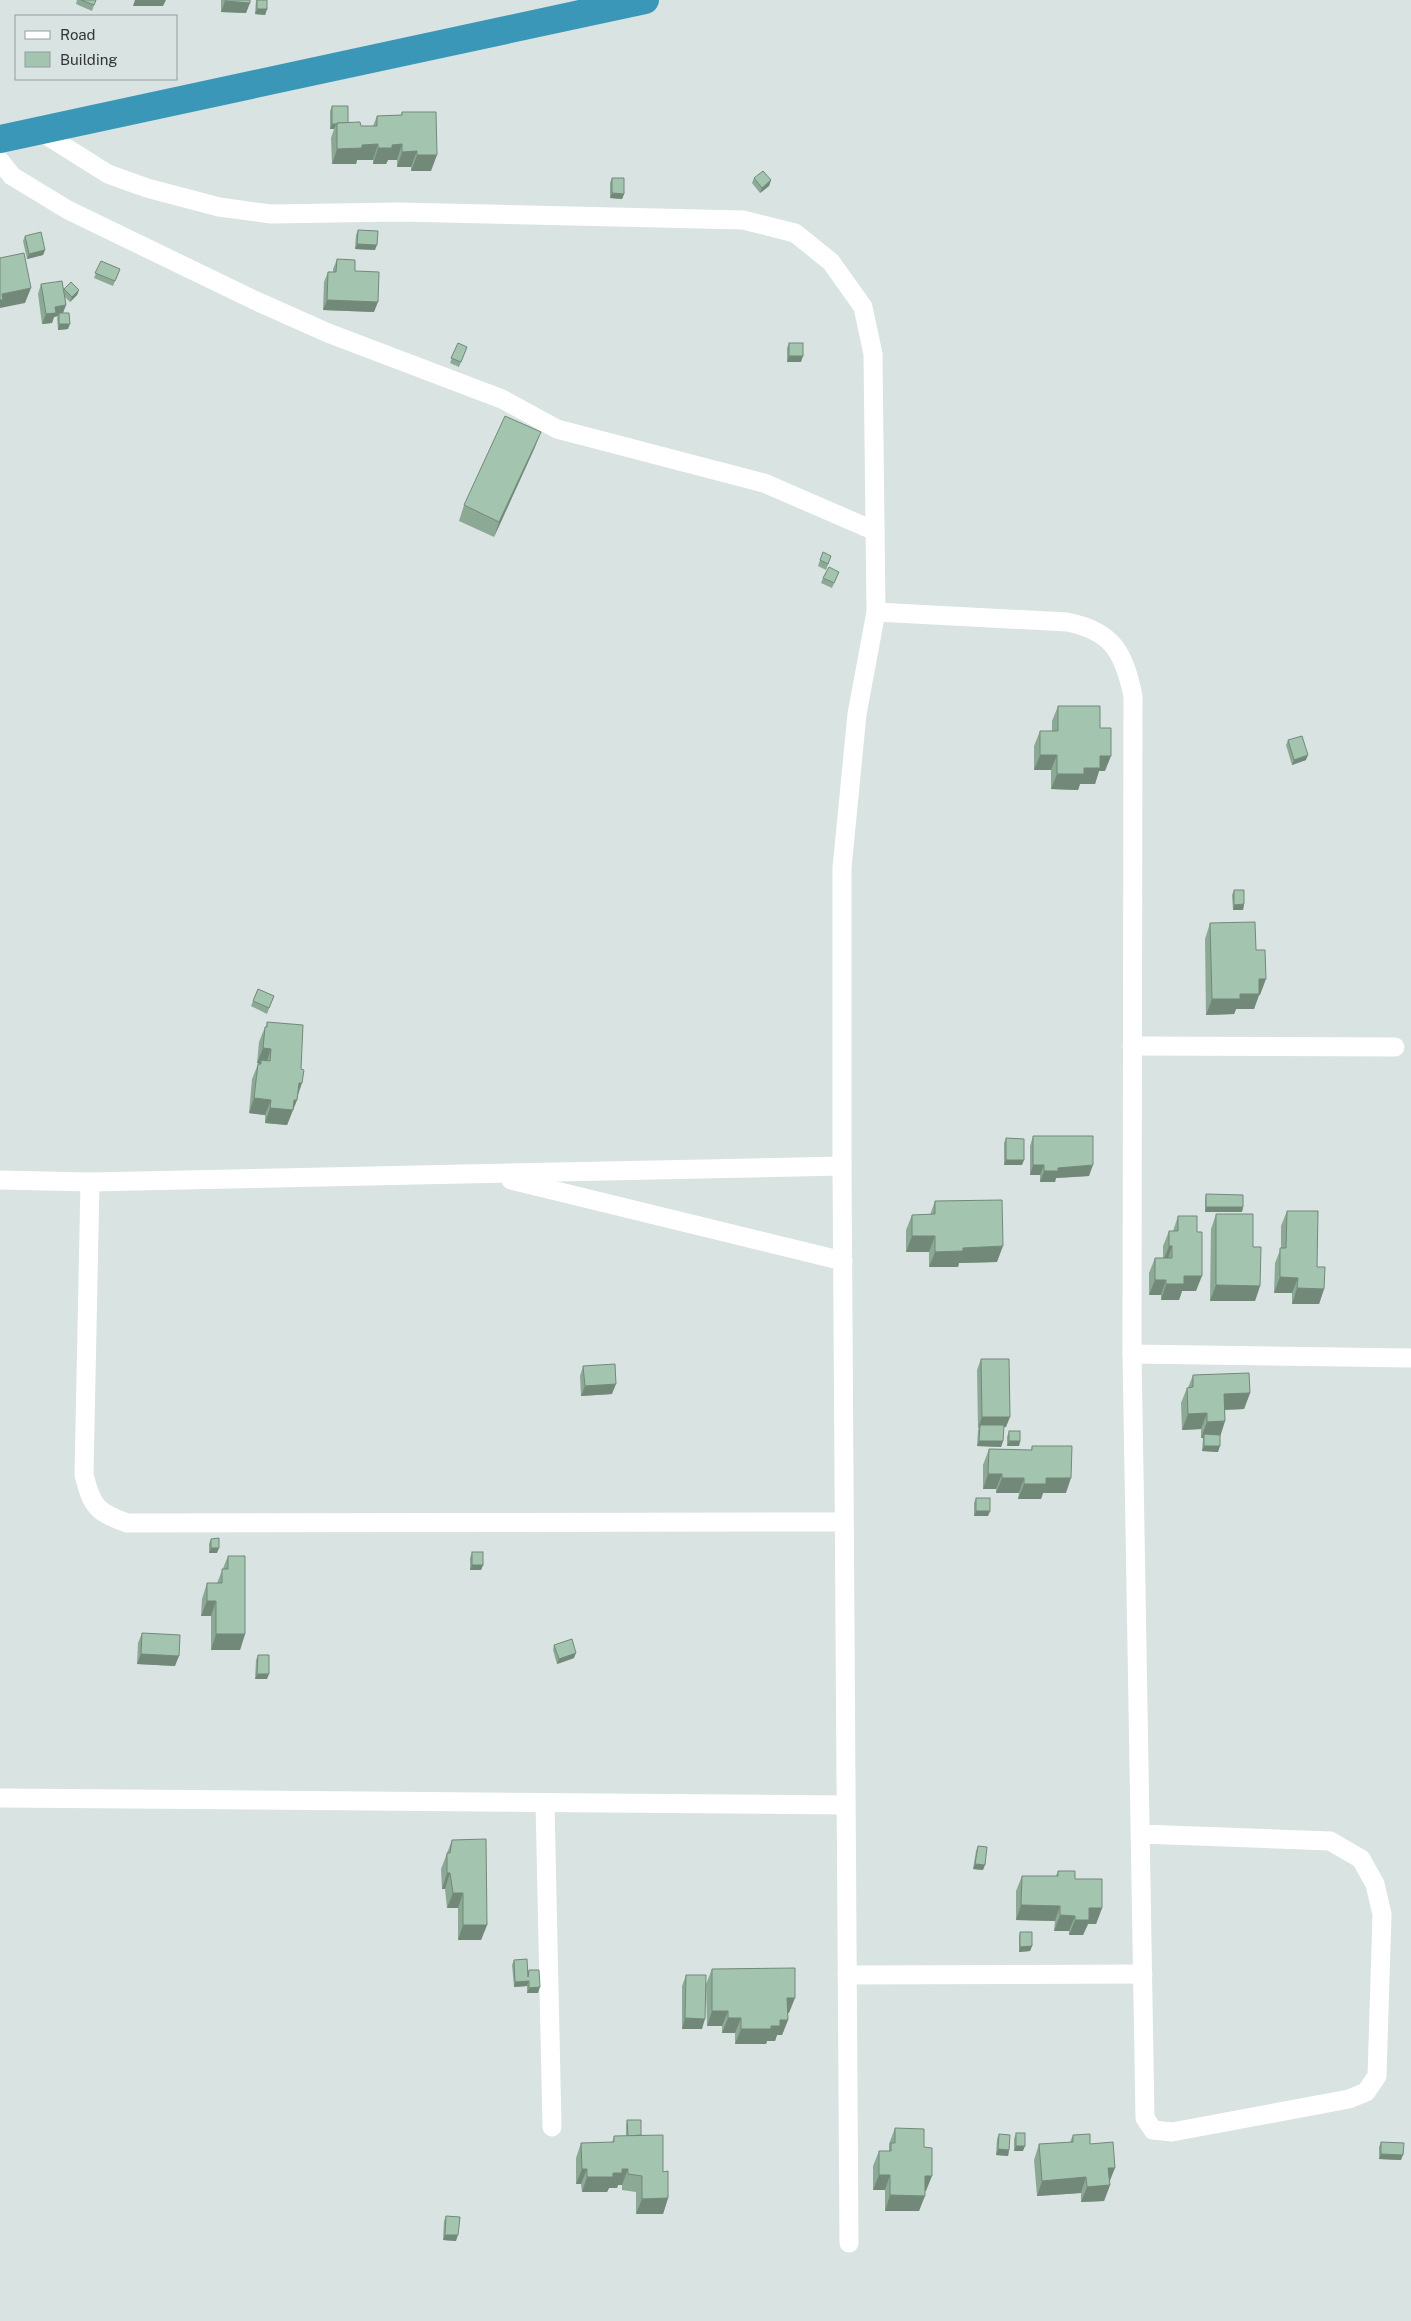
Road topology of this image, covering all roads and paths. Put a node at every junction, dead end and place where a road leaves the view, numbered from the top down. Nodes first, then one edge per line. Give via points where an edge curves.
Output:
1 (645, 0) edge
2 (38, 130) junction
3 (0, 139) edge
4 (0, 160) edge
5 (876, 531) junction
6 (876, 612) junction
7 (1132, 1046) junction
8 (1395, 1047) dead end
9 (842, 1166) junction
10 (486, 1174) junction
11 (0, 1180) edge
12 (90, 1182) junction
13 (843, 1261) junction
14 (1132, 1354) junction
15 (1411, 1358) edge
16 (844, 1522) junction
17 (0, 1798) edge
18 (545, 1803) junction
19 (846, 1805) junction
20 (1141, 1834) junction
21 (1143, 1974) junction
22 (848, 1975) junction
23 (552, 2127) dead end
24 (849, 2243) dead end

1 - 2 highway
2 - 3 highway
2 - 5 street via 108,174 219,207 262,213 399,212 743,220 795,233 831,262 863,307 873,354
4 - 5 street via 12,176 68,210 328,333 502,399 557,429 764,483
5 - 6 street
6 - 7 street via 1067,622 1093,630 1116,646 1128,669 1133,696
6 - 9 street via 857,714 842,868
7 - 8 street
7 - 14 street
9 - 10 street
9 - 13 street
10 - 12 street
10 - 13 street
11 - 12 street
12 - 16 street via 84,1475 90,1500 107,1516 127,1523
13 - 16 street
14 - 15 street
14 - 20 street
16 - 19 street
17 - 18 street
18 - 19 street
18 - 23 street
19 - 22 street
20 - 21 street
20 - 21 street via 1330,1841 1361,1859 1375,1884 1382,1914 1377,2076 1366,2092 1349,2099 1172,2132 1153,2130 1145,2118
21 - 22 street
22 - 24 street

